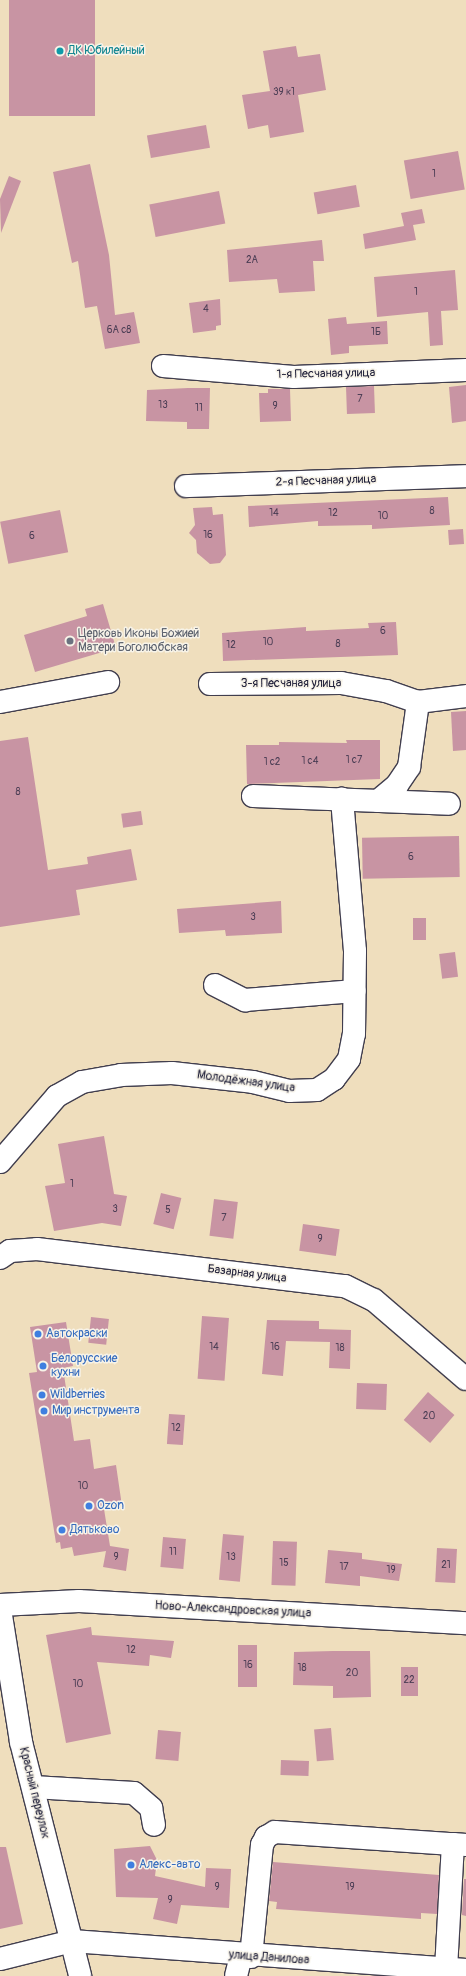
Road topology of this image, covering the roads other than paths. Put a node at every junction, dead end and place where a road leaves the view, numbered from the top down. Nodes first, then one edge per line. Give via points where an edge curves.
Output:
1 (163, 366) dead end
2 (466, 370) edge
3 (466, 476) edge
4 (186, 486) dead end
5 (108, 682) dead end
6 (210, 684) dead end
7 (466, 696) edge
8 (0, 702) edge
9 (418, 702) junction
10 (253, 796) dead end
11 (342, 799) junction
12 (378, 801) junction
13 (449, 804) dead end
14 (215, 985) dead end
15 (355, 991) junction
16 (0, 1162) edge
17 (0, 1258) edge
18 (466, 1379) edge
19 (0, 1605) edge
20 (0, 1609) edge
21 (466, 1623) edge
22 (33, 1787) junction
23 (154, 1825) dead end
24 (460, 1845) edge
25 (72, 1942) junction
26 (0, 1959) edge
27 (243, 1963) edge
28 (456, 1970) edge
29 (80, 1976) edge

1 - 2 street, 1-я Песчаная улица via 294,377
3 - 4 street, 2-я Песчаная улица
5 - 8 street
6 - 9 street, 3-я Песчаная улица via 341,682 386,691
7 - 9 street, 3-я Песчаная улица
9 - 12 street via 410,767 397,785
10 - 11 street
11 - 12 street
11 - 15 street, Молодёжная улица via 352,911
12 - 13 street
14 - 15 street via 245,1000
15 - 16 street, Молодёжная улица via 349,1059 334,1079 317,1090 289,1091 253,1082 172,1072 121,1075 82,1082 57,1096
17 - 18 street, Базарная улица via 10,1251 37,1249 345,1286 374,1300
19 - 21 street, Ново-Александровская улица via 79,1601
20 - 22 street, Красный переулок via 11,1692
22 - 23 street via 134,1793 151,1808
22 - 25 street, Красный переулок
24 - 27 street via 275,1832 266,1837 262,1845
24 - 28 street
25 - 26 street, улица Данилова
25 - 27 street, улица Данилова
25 - 29 street, Красный переулок
27 - 28 street, улица Данилова

